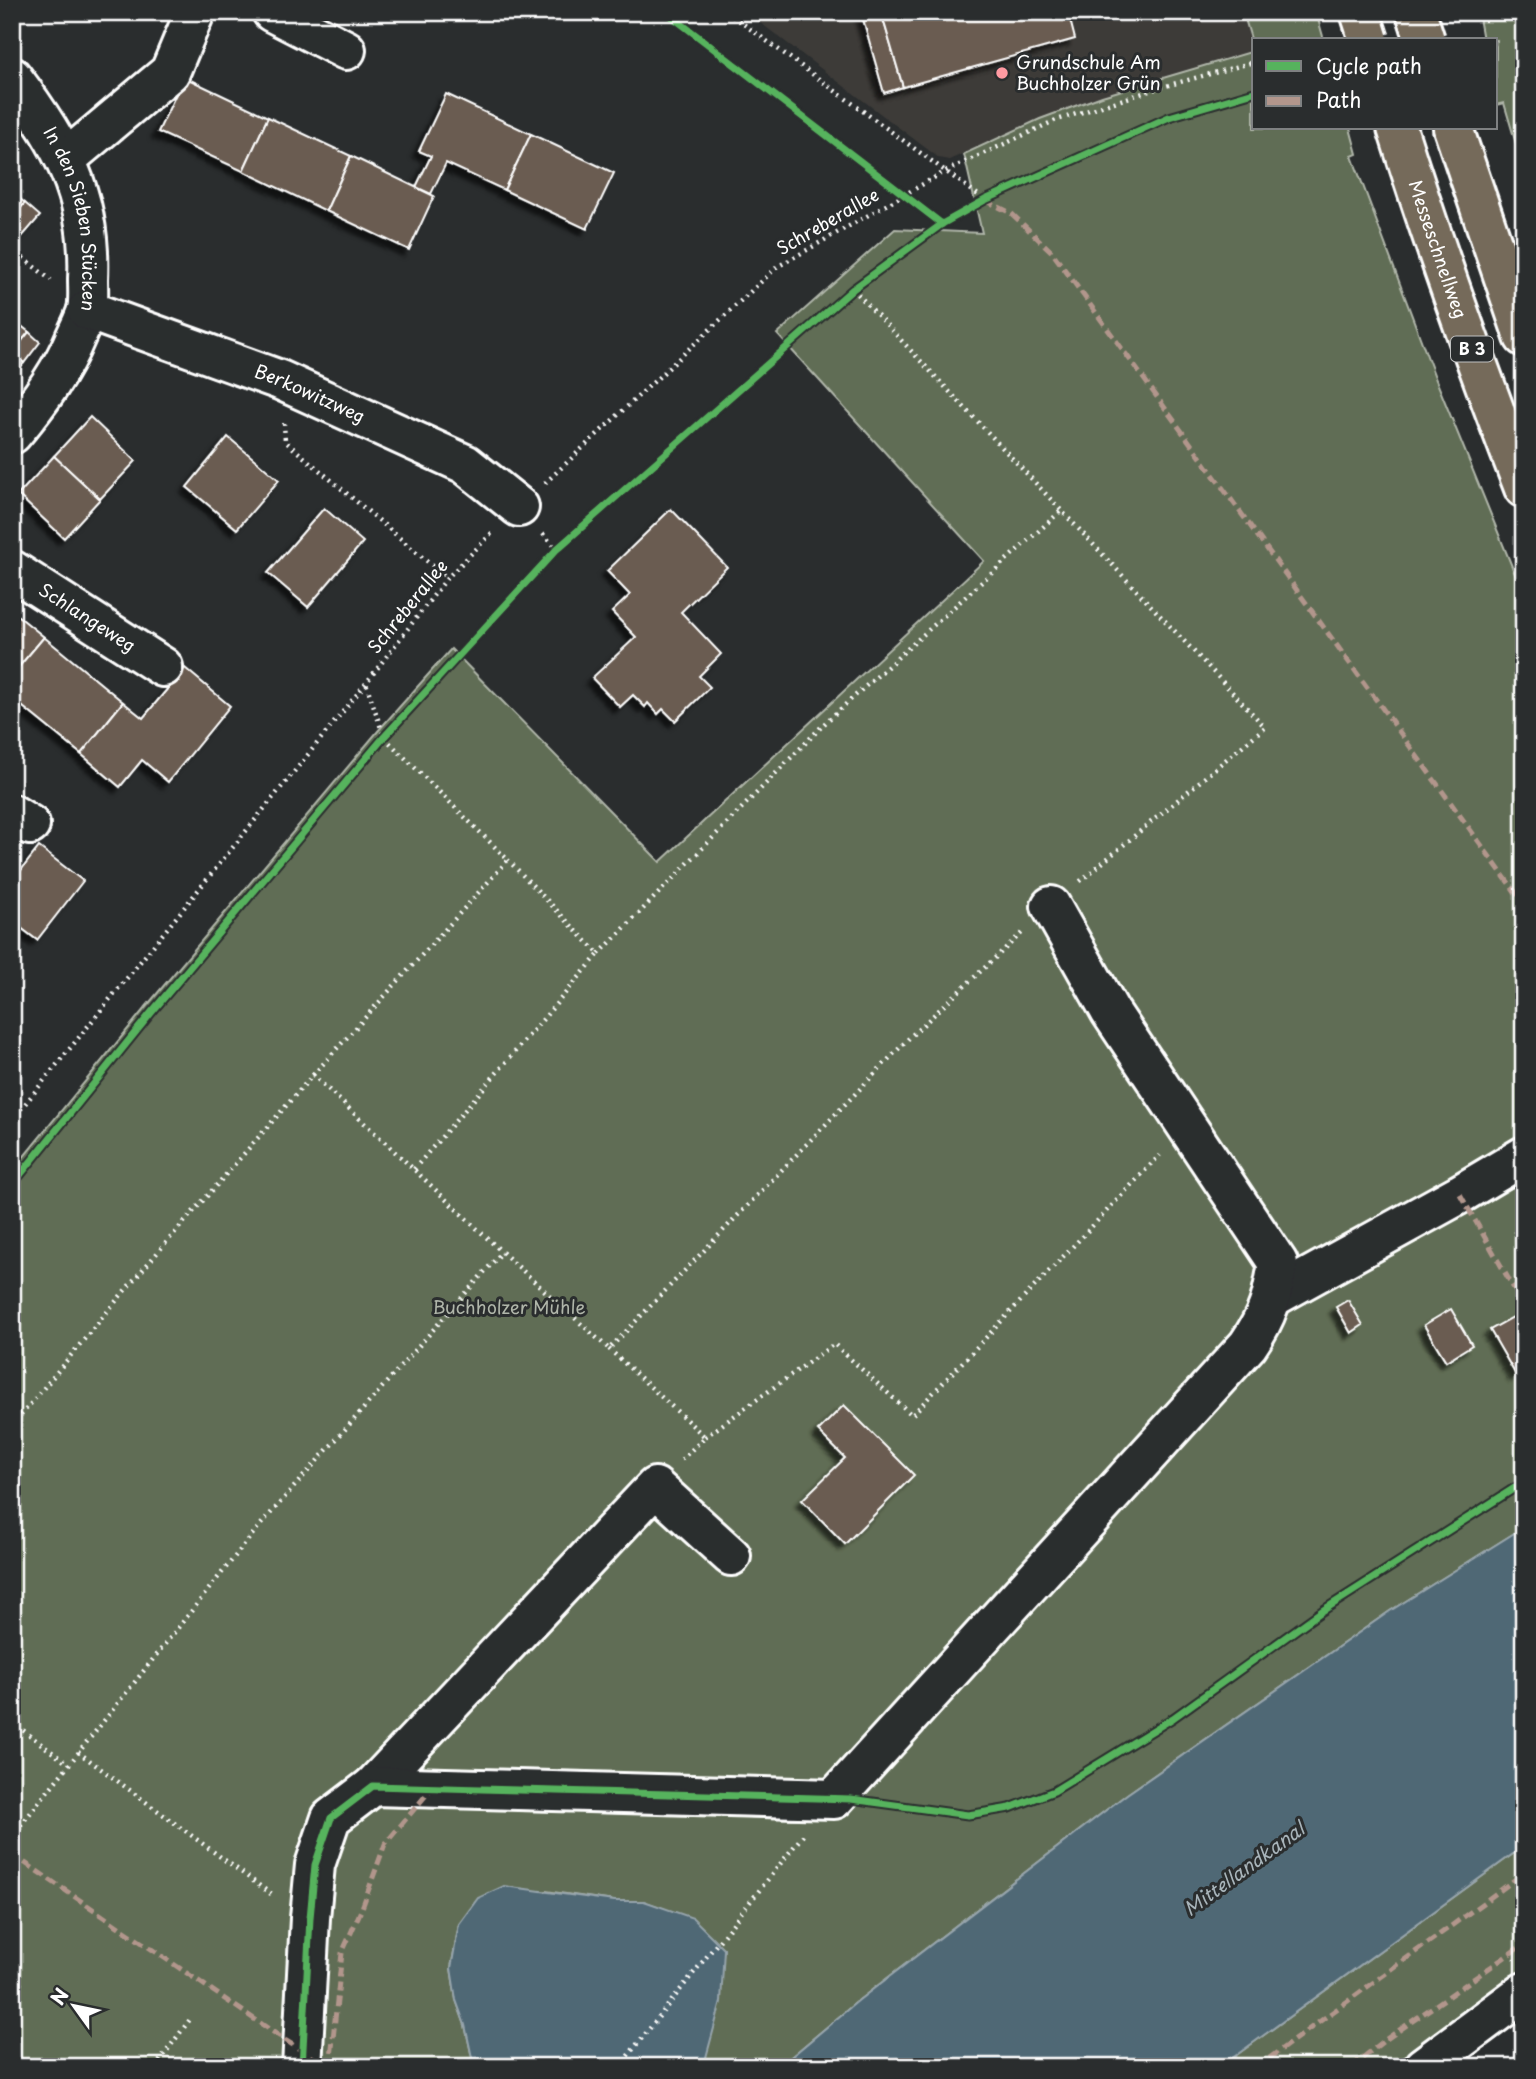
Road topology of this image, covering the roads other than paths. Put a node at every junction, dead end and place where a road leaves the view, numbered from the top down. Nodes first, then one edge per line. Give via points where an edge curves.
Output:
1 (195, 12) edge
2 (272, 12) edge
3 (1360, 12) edge
4 (1416, 12) edge
5 (1368, 38) edge
6 (1424, 38) edge
7 (346, 50) dead end
8 (12, 77) edge
9 (1397, 130) edge
10 (1454, 130) edge
11 (66, 159) junction
12 (87, 310) junction
13 (1524, 337) edge
14 (12, 435) edge
15 (1524, 488) edge
16 (519, 507) road end
17 (12, 570) edge
18 (163, 667) dead end
19 (1051, 906) road end
20 (1524, 1156) edge
21 (1273, 1297) junction
22 (731, 1556) dead end
23 (373, 1786) junction
24 (1524, 1992) edge
25 (302, 2067) edge
26 (1423, 2067) edge

1 - 11 street via 170,72
2 - 7 street
3 - 5 highway, bridge
4 - 6 highway, bridge
8 - 11 street, In den Sieben Stücken
9 - 15 highway, Messeschnellweg / B 3
10 - 13 highway
11 - 12 street, In den Sieben Stücken via 84,213
12 - 14 street, In den Sieben Stücken via 65,363
12 - 16 street, Berkowitzweg via 280,380 465,464
17 - 18 street, Schlangeweg
19 - 21 street via 1110,1011 1278,1263
20 - 21 street
21 - 23 street via 1264,1322 1248,1345 834,1799
22 - 23 street via 655,1487
23 - 25 street via 331,1818 315,1865
24 - 26 street

